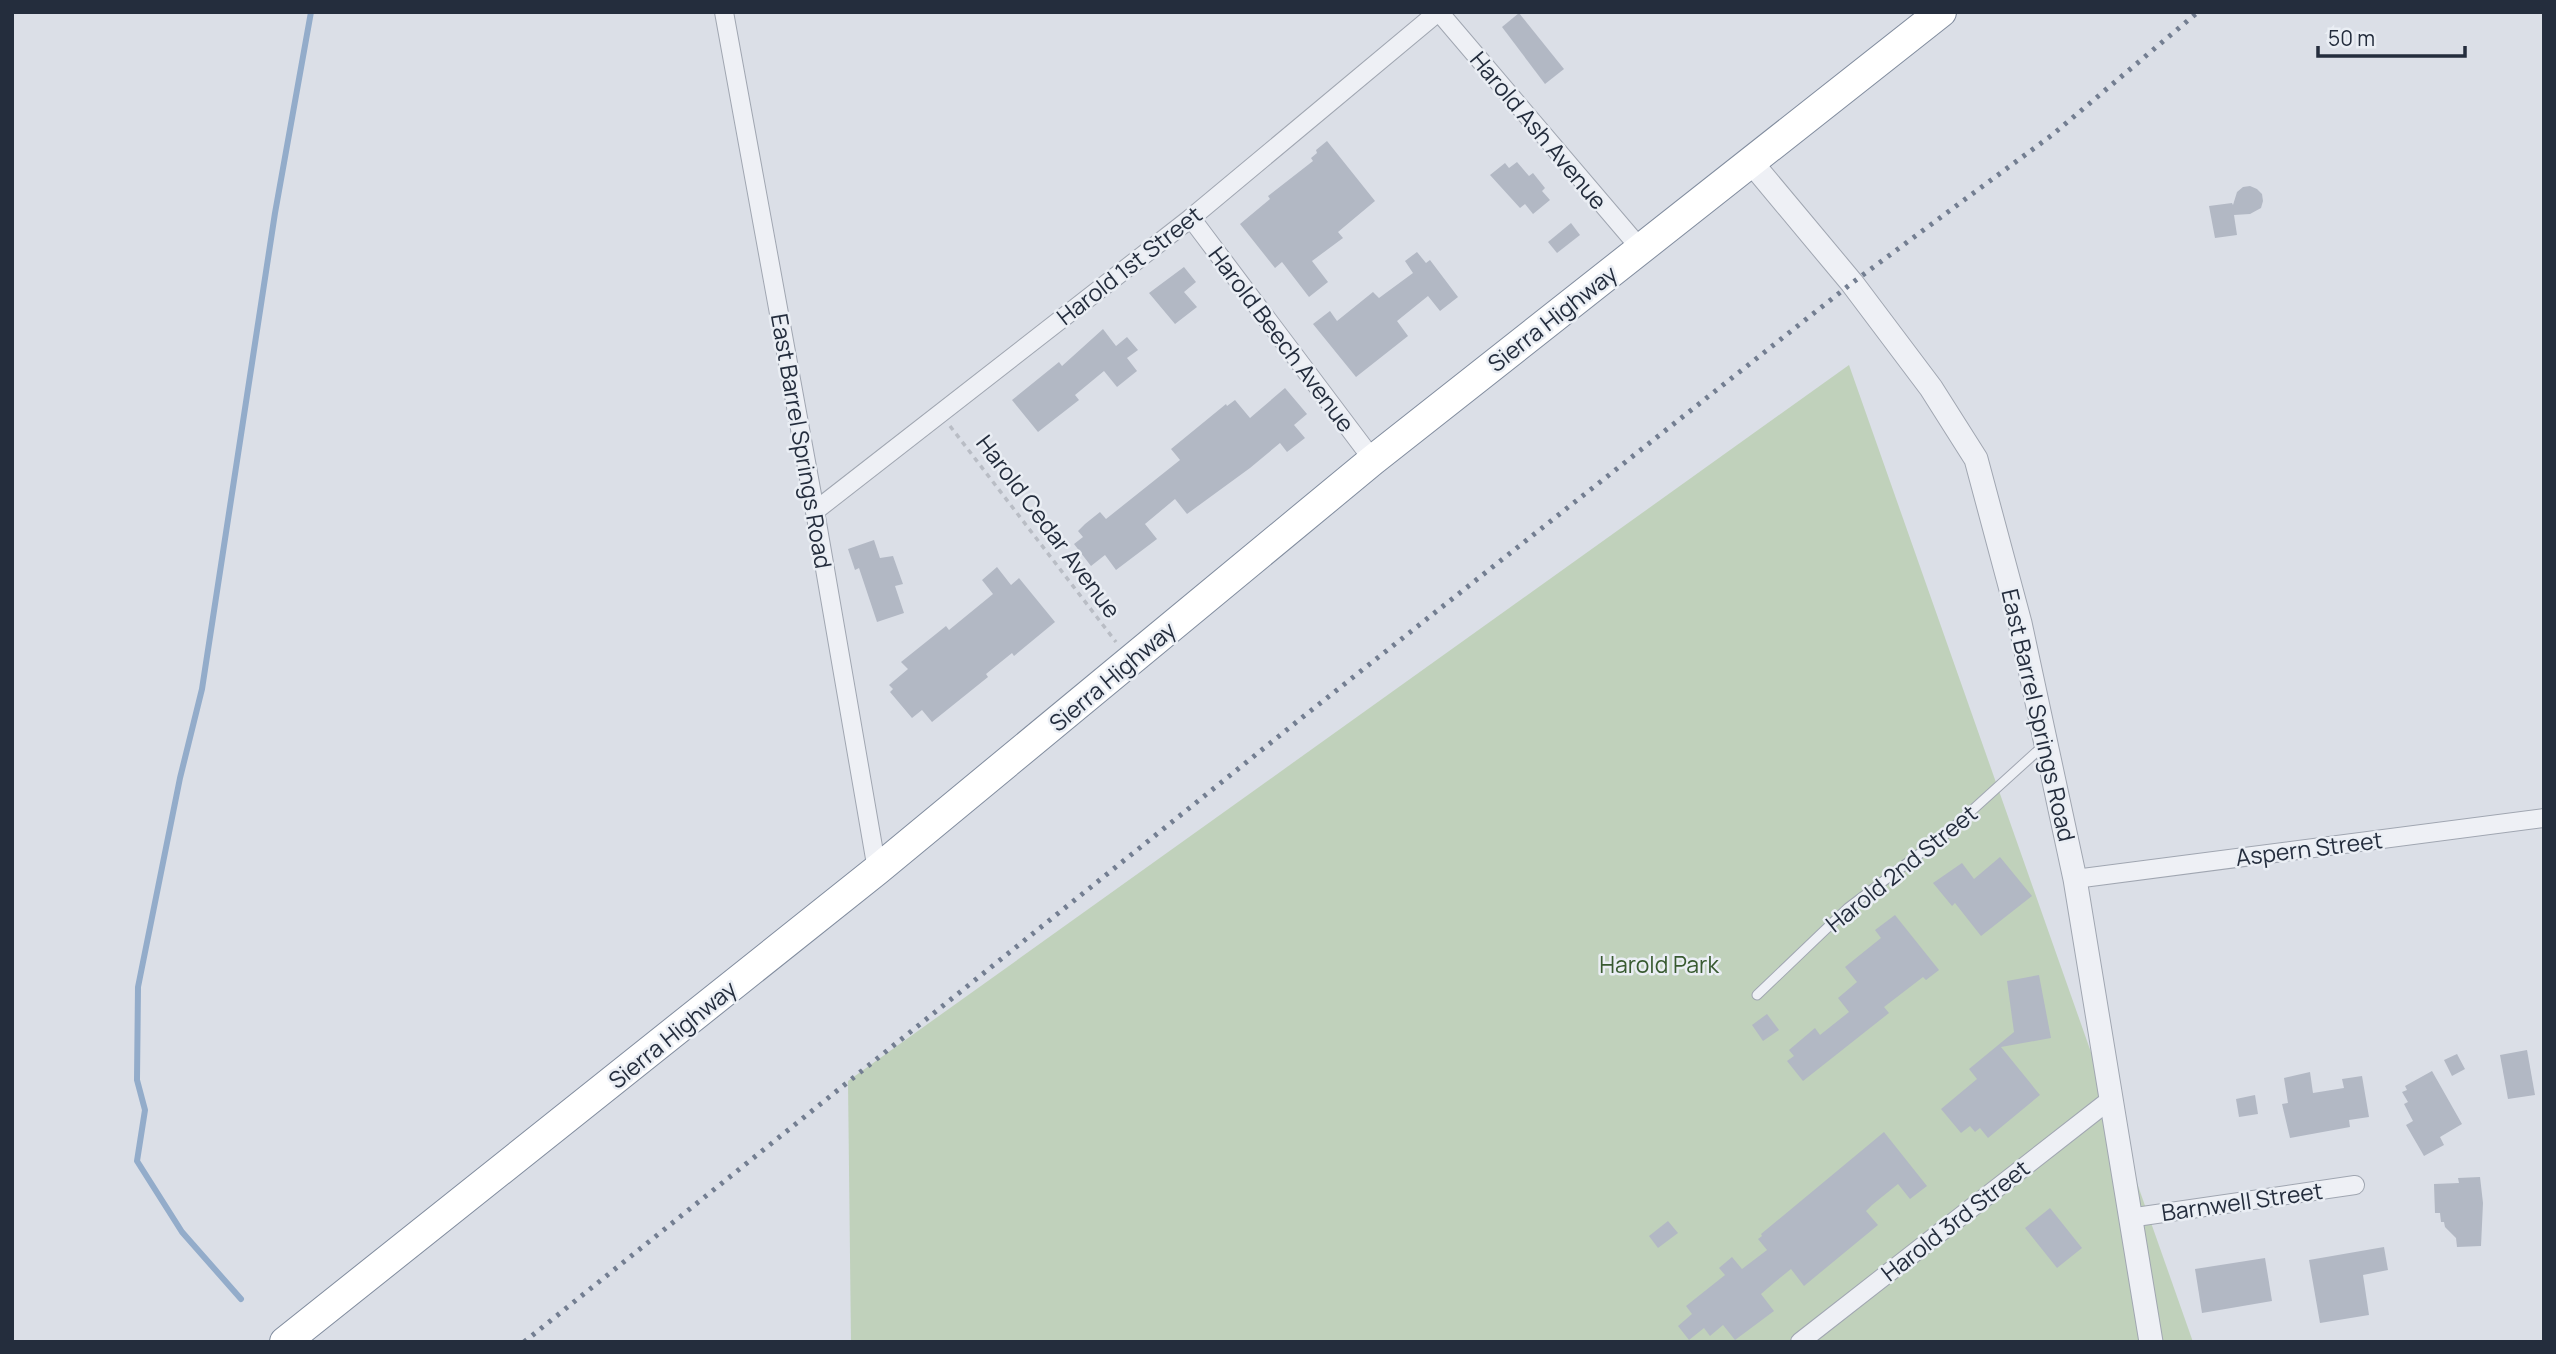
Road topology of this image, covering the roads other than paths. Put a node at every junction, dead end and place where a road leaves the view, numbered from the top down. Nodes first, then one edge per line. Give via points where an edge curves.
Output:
1 (724, 12) edge
2 (1438, 12) edge
3 (1941, 12) edge
4 (1751, 162) junction
5 (1191, 218) junction
6 (1640, 248) junction
7 (1373, 460) junction
8 (815, 511) junction
9 (2047, 743) junction
10 (2544, 818) edge
11 (877, 870) junction
12 (2075, 878) junction
13 (1757, 995) dead end
14 (2111, 1099) junction
15 (2355, 1185) dead end
16 (2129, 1218) junction
17 (285, 1342) edge
18 (1800, 1342) edge
19 (2151, 1342) edge

1 - 8 street, East Barrel Springs Road
2 - 5 street, Harold 1st Street
2 - 6 street, Harold Ash Avenue
3 - 4 highway, Sierra Highway
4 - 6 highway, Sierra Highway
4 - 9 street, East Barrel Springs Road via 1860,293 1931,388 1976,459
5 - 7 street, Harold Beech Avenue
5 - 8 street, Harold 1st Street
6 - 7 highway, Sierra Highway
7 - 11 highway, Sierra Highway
8 - 11 street, East Barrel Springs Road
9 - 12 street, East Barrel Springs Road
9 - 13 lane, Harold 2nd Street via 1947,833 1848,908
10 - 12 street, Aspern Street
11 - 17 highway, Sierra Highway
12 - 14 street, East Barrel Springs Road
14 - 16 street, East Barrel Springs Road
14 - 18 street, Harold 3rd Street
15 - 16 street, Barnwell Street
16 - 19 street, East Barrel Springs Road

